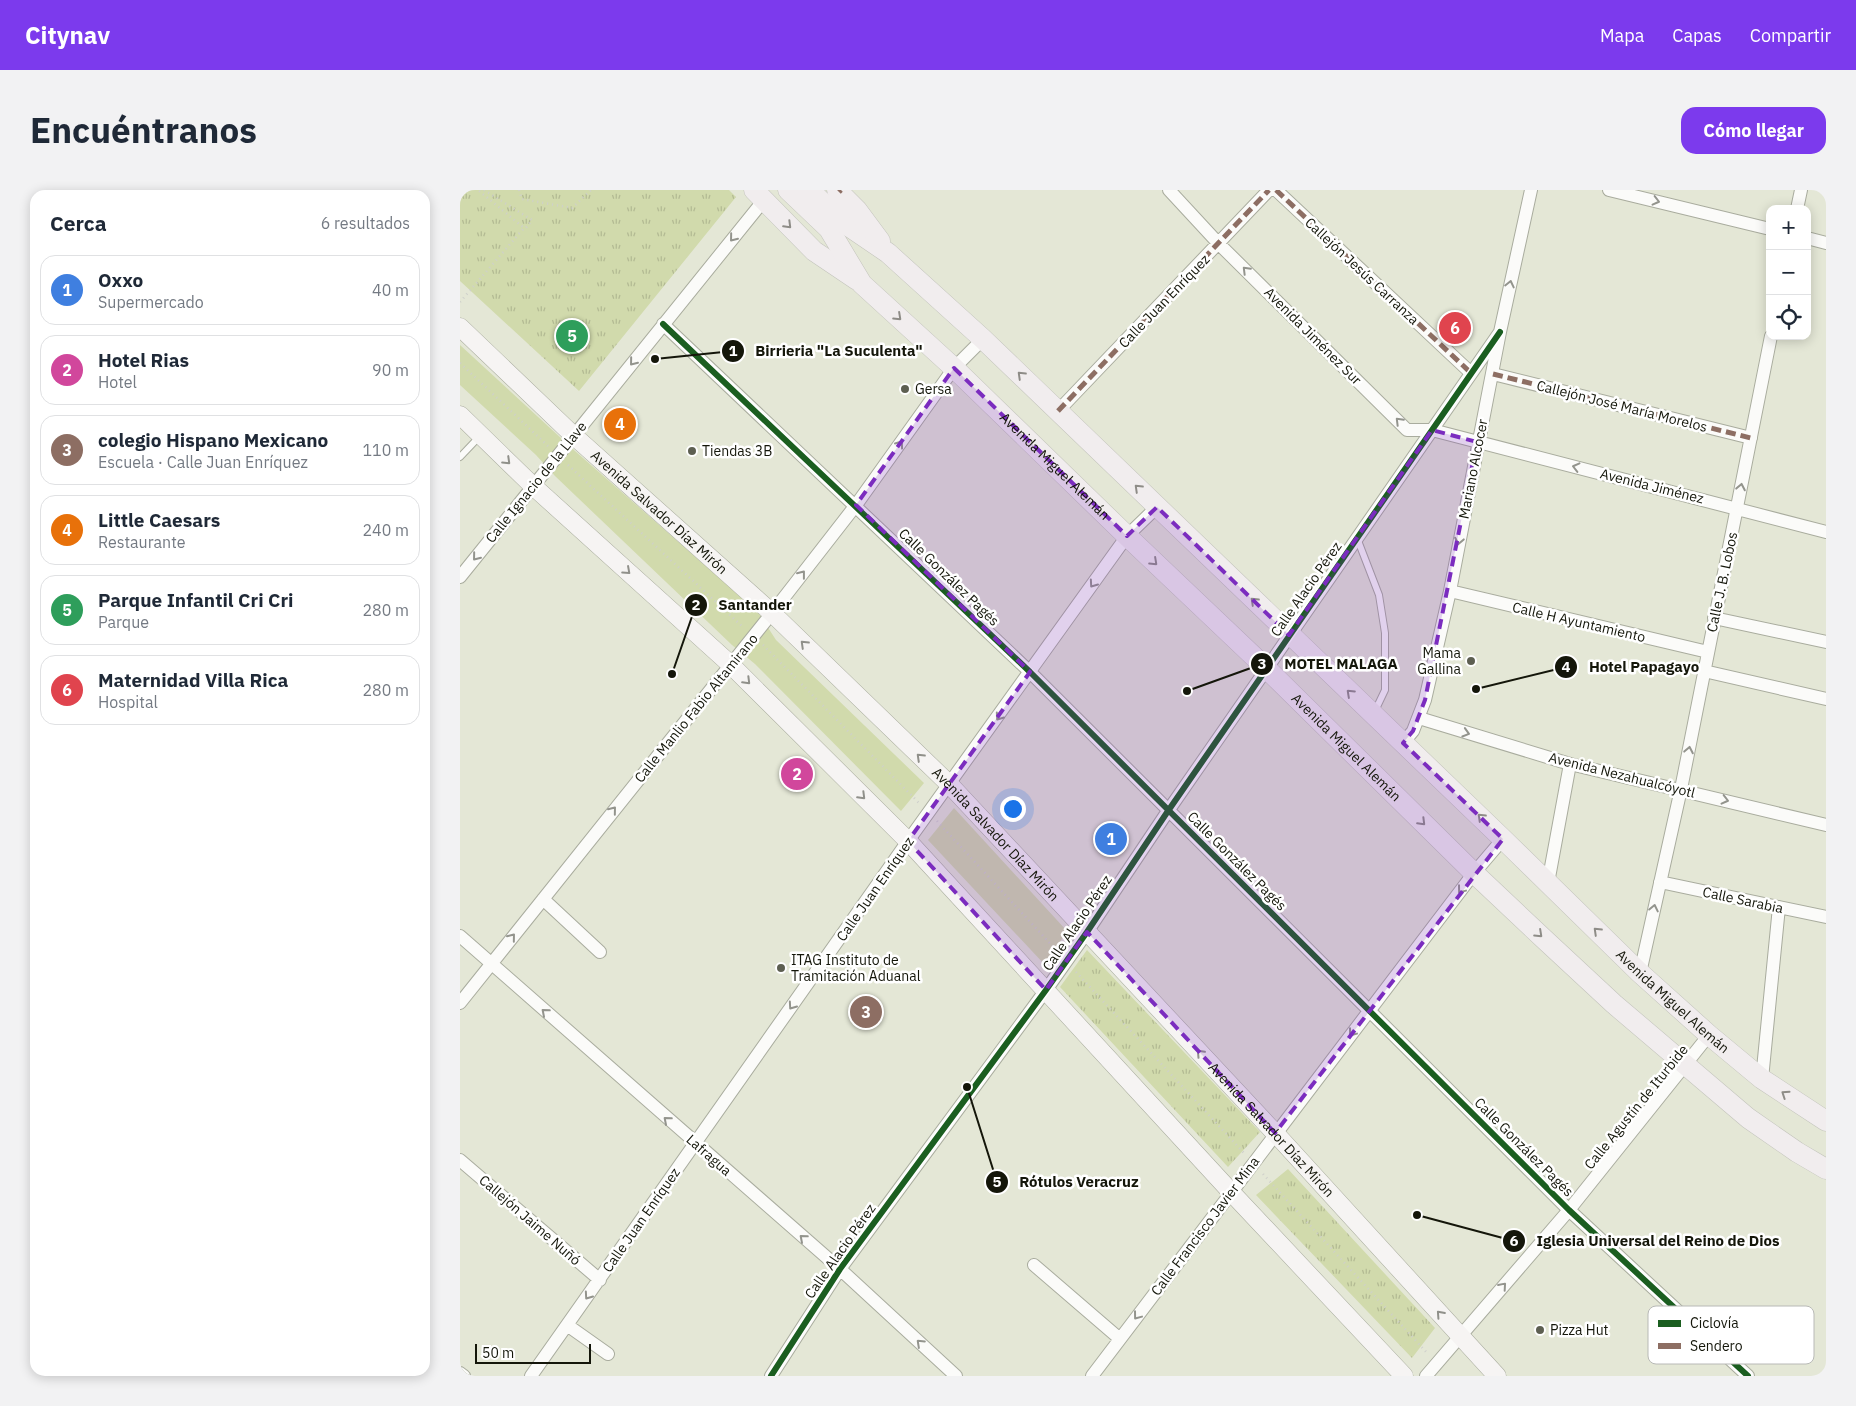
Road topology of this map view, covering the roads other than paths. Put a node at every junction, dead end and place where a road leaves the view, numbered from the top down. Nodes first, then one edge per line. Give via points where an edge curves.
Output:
1 (788, 190) edge
2 (810, 190) edge
3 (1169, 190) edge
4 (1269, 190) edge
5 (1276, 190) edge
6 (1531, 190) edge
7 (1609, 190) edge
8 (1801, 190) edge
9 (839, 191) edge
10 (759, 195) edge
11 (1798, 205) edge
12 (1766, 228) edge
13 (1811, 239) edge
14 (1826, 243) edge
15 (1219, 244) junction
16 (888, 253) junction
17 (862, 284) junction
18 (663, 324) junction
19 (460, 327) edge
20 (1500, 332) junction
21 (983, 339) junction
22 (1770, 340) edge
23 (954, 368) junction
24 (1471, 373) junction
25 (1492, 374) junction
26 (1058, 411) junction
27 (460, 415) edge
28 (1432, 430) junction
29 (481, 435) junction
30 (573, 435) junction
31 (1750, 438) junction
32 (1477, 442) junction
33 (460, 457) edge
34 (533, 486) junction
35 (856, 505) junction
36 (1157, 507) junction
37 (1737, 508) junction
38 (1826, 532) edge
39 (1127, 536) junction
40 (1357, 537) junction
41 (460, 577) edge
42 (1450, 591) junction
43 (772, 613) junction
44 (1714, 618) junction
45 (1290, 635) junction
46 (1826, 642) edge
47 (1708, 652) junction
48 (730, 664) junction
49 (1267, 669) junction
50 (1704, 671) junction
51 (1030, 672) junction
52 (1826, 699) edge
53 (1373, 714) junction
54 (1419, 718) junction
55 (1403, 743) junction
56 (1570, 764) junction
57 (950, 785) junction
58 (1681, 789) junction
59 (1168, 811) junction
60 (1826, 825) edge
61 (1503, 839) junction
62 (908, 842) junction
63 (1474, 873) junction
64 (1660, 882) junction
65 (1548, 883) junction
66 (543, 899) junction
67 (1779, 907) junction
68 (1826, 917) edge
69 (1087, 932) junction
70 (460, 936) edge
71 (600, 952) dead end
72 (491, 964) junction
73 (1640, 973) junction
74 (1046, 990) junction
75 (460, 1003) edge
76 (1369, 1010) junction
77 (1709, 1035) junction
78 (1684, 1064) junction
79 (1762, 1079) junction
80 (1826, 1121) edge
81 (1275, 1133) junction
82 (695, 1144) junction
83 (460, 1160) edge
84 (1826, 1169) edge
85 (1231, 1192) junction
86 (1569, 1210) junction
87 (1034, 1265) dead end
88 (840, 1269) junction
89 (600, 1280) junction
90 (1673, 1306) edge
91 (567, 1325) junction
92 (1460, 1336) junction
93 (1120, 1339) junction
94 (608, 1354) dead end
95 (1735, 1364) edge
96 (460, 1373) edge
97 (464, 1376) edge
98 (531, 1376) edge
99 (771, 1376) edge
100 (956, 1376) edge
101 (1092, 1376) edge
102 (1404, 1376) edge
103 (1426, 1376) edge
104 (1497, 1376) edge
105 (1748, 1376) edge

1 - 17 main road, Avenida Miguel Alemán via 829,229
2 - 16 main road, Avenida Miguel Alemán via 841,221
3 - 15 street, Avenida Jiménez Sur
4 - 15 street, Calle Juan Enríquez
5 - 24 street, Callejón Jesús Carranza
20 -> 6 street, Mariano Alcocer
7 -> 12 street
8 - 11 street
9 - 16 main road
10 -> 17 main road via 814,251
10 -> 18 street, Calle Ignacio de la Llave
13 - 14 street
15 - 26 street, Calle Juan Enríquez
28 -> 15 street, Avenida Jiménez Sur via 1408,430
16 - 21 main road, Avenida Miguel Alemán
17 -> 23 main road, Avenida Miguel Alemán
18 -> 30 street, Calle Ignacio de la Llave
18 - 35 street, Calle González Pagés
19 - 30 main road, Avenida Salvador Díaz Mirón
20 - 24 street, Calle Alacio Pérez
20 - 25 street, Mariano Alcocer
21 - 23 street, Calle Manlio Fabio Altamirano
26 -> 21 main road, Avenida Miguel Alemán
22 - 31 street, Calle J. B. Lobos
35 -> 23 street, Calle Manlio Fabio Altamirano
23 - 39 main road, Avenida Miguel Alemán
24 - 28 street, Calle Alacio Pérez
25 - 31 street, Callejón José María Morelos
25 - 32 street, Mariano Alcocer
36 -> 26 main road, Avenida Miguel Alemán
27 - 29 main road
28 - 32 street, Avenida Jiménez Sur
28 - 40 street, Calle Alacio Pérez
29 - 33 lane
29 -> 34 main road
30 - 34 street, Calle Ignacio de la Llave
30 - 43 main road, Avenida Salvador Díaz Mirón
37 -> 31 street, Calle J. B. Lobos
37 -> 32 street, Avenida Jiménez
32 -> 42 street, Mariano Alcocer
34 -> 41 street, Calle Ignacio de la Llave
34 -> 48 main road
43 -> 35 street, Calle Manlio Fabio Altamirano
35 - 51 street, Calle González Pagés
36 - 39 street, Calle Juan Enríquez
45 -> 36 main road, Avenida Miguel Alemán
37 - 38 street, Avenida Jiménez
37 - 44 street, Calle J. B. Lobos
39 -> 49 main road, Avenida Miguel Alemán
39 -> 51 street, Calle Juan Enríquez
40 - 45 street, Calle Alacio Pérez
40 - 53 lane via 1379,595 1386,633 1385,690
42 - 47 street, Calle H Ayuntamiento
42 - 54 street, Mariano Alcocer
43 - 48 street, Calle Manlio Fabio Altamirano
57 -> 43 main road, Avenida Salvador Díaz Mirón
44 - 46 street
44 - 47 street, Calle J. B. Lobos
45 - 49 street, Calle Alacio Pérez
53 -> 45 main road, Avenida Miguel Alemán
47 - 50 street, Calle J. B. Lobos
48 -> 62 main road
66 -> 48 street, Calle Manlio Fabio Altamirano
49 - 59 street, Calle Alacio Pérez
49 -> 63 main road, Avenida Miguel Alemán
50 - 52 street
58 -> 50 street, Calle J. B. Lobos
51 -> 57 street, Calle Juan Enríquez
51 - 59 street, Calle González Pagés
53 - 55 main road, Avenida Miguel Alemán
54 - 55 street, Mariano Alcocer
54 -> 56 street, Avenida Nezahualcóyotl
61 -> 55 main road, Avenida Miguel Alemán
56 - 58 street, Avenida Nezahualcóyotl
56 - 65 street
57 - 62 street, Calle Juan Enríquez
57 - 69 main road, Avenida Salvador Díaz Mirón
58 -> 60 street, Avenida Nezahualcóyotl
58 - 64 street, Calle J. B. Lobos
59 - 69 street, Calle Alacio Pérez
59 - 76 street, Calle González Pagés
61 - 63 street, Calle Francisco Javier Mina
61 - 65 main road, Avenida Miguel Alemán
62 - 74 main road
62 -> 82 street, Calle Juan Enríquez
63 -> 76 street, Calle Francisco Javier Mina
63 -> 78 main road, Avenida Miguel Alemán via 1614,1004
64 - 67 street, Calle Sarabia
73 -> 64 street, Calle J. B. Lobos
73 -> 65 main road, Avenida Miguel Alemán
66 - 71 street
72 -> 66 street, Calle Manlio Fabio Altamirano
67 - 68 street, Calle Sarabia
67 - 79 street
69 - 74 street, Calle Alacio Pérez
81 -> 69 main road, Avenida Salvador Díaz Mirón
70 - 72 street, Lafragua
72 - 75 street, Calle Manlio Fabio Altamirano
82 -> 72 street, Lafragua
73 - 77 main road, Avenida Miguel Alemán
74 - 85 main road
74 - 88 street, Calle Alacio Pérez
76 -> 81 street, Calle Francisco Javier Mina
76 - 86 street, Calle González Pagés
77 - 78 street, Calle Agustín de Iturbide
77 - 79 main road, Avenida Miguel Alemán
78 - 84 main road, Avenida Miguel Alemán via 1748,1118
78 - 86 street, Calle Agustín de Iturbide
80 -> 79 main road, Avenida Miguel Alemán
81 - 85 street, Calle Francisco Javier Mina
92 -> 81 main road, Avenida Salvador Díaz Mirón
88 -> 82 street, Lafragua
82 - 89 street, Calle Juan Enríquez
83 - 89 street, Callejón Jaime Nuñó
85 -> 93 street, Calle Francisco Javier Mina
85 - 102 main road
86 - 90 street, Calle González Pagés
92 -> 86 street, Calle Agustín de Iturbide
87 - 93 street
88 - 99 street, Calle Alacio Pérez
100 -> 88 street, Lafragua
89 -> 91 street, Calle Juan Enríquez
91 - 94 street
91 - 98 street, Calle Juan Enríquez
92 - 103 street, Calle Agustín de Iturbide
92 - 104 main road, Avenida Salvador Díaz Mirón
93 - 101 street, Calle Francisco Javier Mina
95 - 105 street, Calle González Pagés
96 - 97 street

